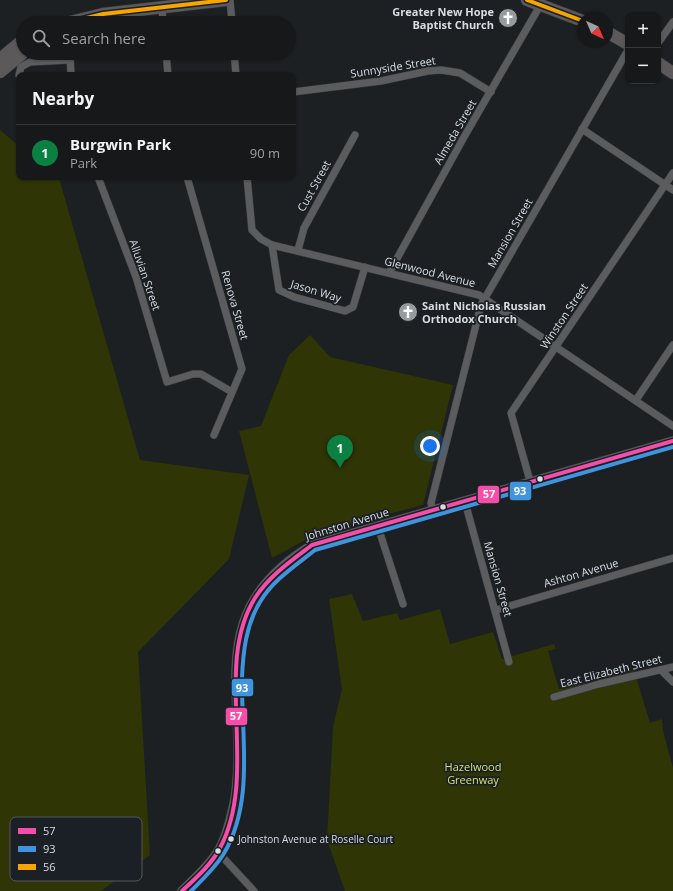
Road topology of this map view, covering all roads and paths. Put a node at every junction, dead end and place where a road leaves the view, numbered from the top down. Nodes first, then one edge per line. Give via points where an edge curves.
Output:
1 (226, 0) edge
2 (230, 0) edge
3 (526, 0) edge
4 (194, 1) edge
5 (541, 4) junction
6 (162, 8) junction
7 (95, 16) edge
8 (163, 16) edge
9 (231, 16) edge
10 (577, 19) edge
11 (673, 22) edge
12 (613, 35) edge
13 (661, 39) edge
14 (625, 42) edge
15 (16, 46) edge
16 (625, 55) edge
17 (0, 59) edge
18 (16, 59) edge
19 (41, 60) edge
20 (70, 60) edge
21 (167, 60) edge
22 (235, 60) edge
23 (661, 65) edge
24 (0, 72) edge
25 (20, 72) edge
26 (71, 72) edge
27 (168, 72) edge
28 (236, 72) edge
29 (673, 73) edge
30 (296, 92) edge
31 (492, 92) junction
32 (582, 129) junction
33 (355, 135) dead end
34 (673, 173) edge
35 (99, 180) edge
36 (188, 180) edge
37 (247, 180) edge
38 (665, 185) junction
39 (673, 190) edge
40 (272, 245) junction
41 (298, 250) junction
42 (365, 267) junction
43 (389, 273) junction
44 (484, 298) junction
45 (673, 345) edge
46 (556, 346) junction
47 (232, 392) junction
48 (636, 400) junction
49 (673, 426) edge
50 (214, 435) dead end
51 (673, 441) edge
52 (530, 481) junction
53 (465, 502) junction
54 (433, 510) junction
55 (378, 527) junction
56 (673, 558) edge
57 (403, 604) dead end
58 (496, 610) junction
59 (509, 662) dead end
60 (673, 667) edge
61 (661, 670) junction
62 (673, 682) edge
63 (554, 697) dead end
64 (218, 852) junction
65 (182, 891) edge
66 (254, 891) edge

1 - 4 main road
2 - 9 street
3 - 5 main road
4 - 6 main road
5 - 10 main road
5 - 31 street, Almeda Street
6 - 7 main road
6 - 8 street
11 - 13 street
12 - 14 main road
15 - 17 main road
16 - 32 street, Mansion Street
18 - 24 main road
19 - 25 street via 27,62
20 - 26 street
21 - 27 street
22 - 28 street
23 - 29 main road
30 - 31 street, Sunnyside Street via 381,81 441,70 460,74
31 - 43 street, Almeda Street via 464,137
32 - 38 street
32 - 44 street, Mansion Street
33 - 41 street, Cust Street via 304,228
34 - 38 street, Winston Street
35 - 47 street, Alluvian Street via 136,277 166,382 201,374
36 - 47 street, Renova Street via 242,369
37 - 40 street, Glenwood Avenue via 252,230
38 - 39 street
38 - 46 street, Winston Street
40 - 41 street, Glenwood Avenue
40 - 42 street, Jason Way via 279,290 294,297 348,311 354,307
41 - 42 street, Glenwood Avenue
42 - 43 street, Glenwood Avenue
43 - 44 street, Glenwood Avenue
44 - 46 street, Glenwood Avenue
44 - 54 street, Mansion Street via 431,503
45 - 48 street
46 - 48 street, Glenwood Avenue
46 - 52 street, Winston Street via 511,413
47 - 50 street, Renova Street
48 - 49 street, Glenwood Avenue
51 - 52 street, Johnston Avenue
52 - 53 street, Johnston Avenue
53 - 54 street, Johnston Avenue
53 - 58 street, Mansion Street
54 - 55 street, Johnston Avenue
55 - 57 street
55 - 64 street, Johnston Avenue via 312,545 290,558 260,592 243,624 236,654 238,778 233,813
56 - 58 street, Ashton Avenue
58 - 59 street, Mansion Street
60 - 61 street, East Elizabeth Street
61 - 62 street
61 - 63 street, East Elizabeth Street
64 - 65 street, Johnston Avenue
64 - 66 street

